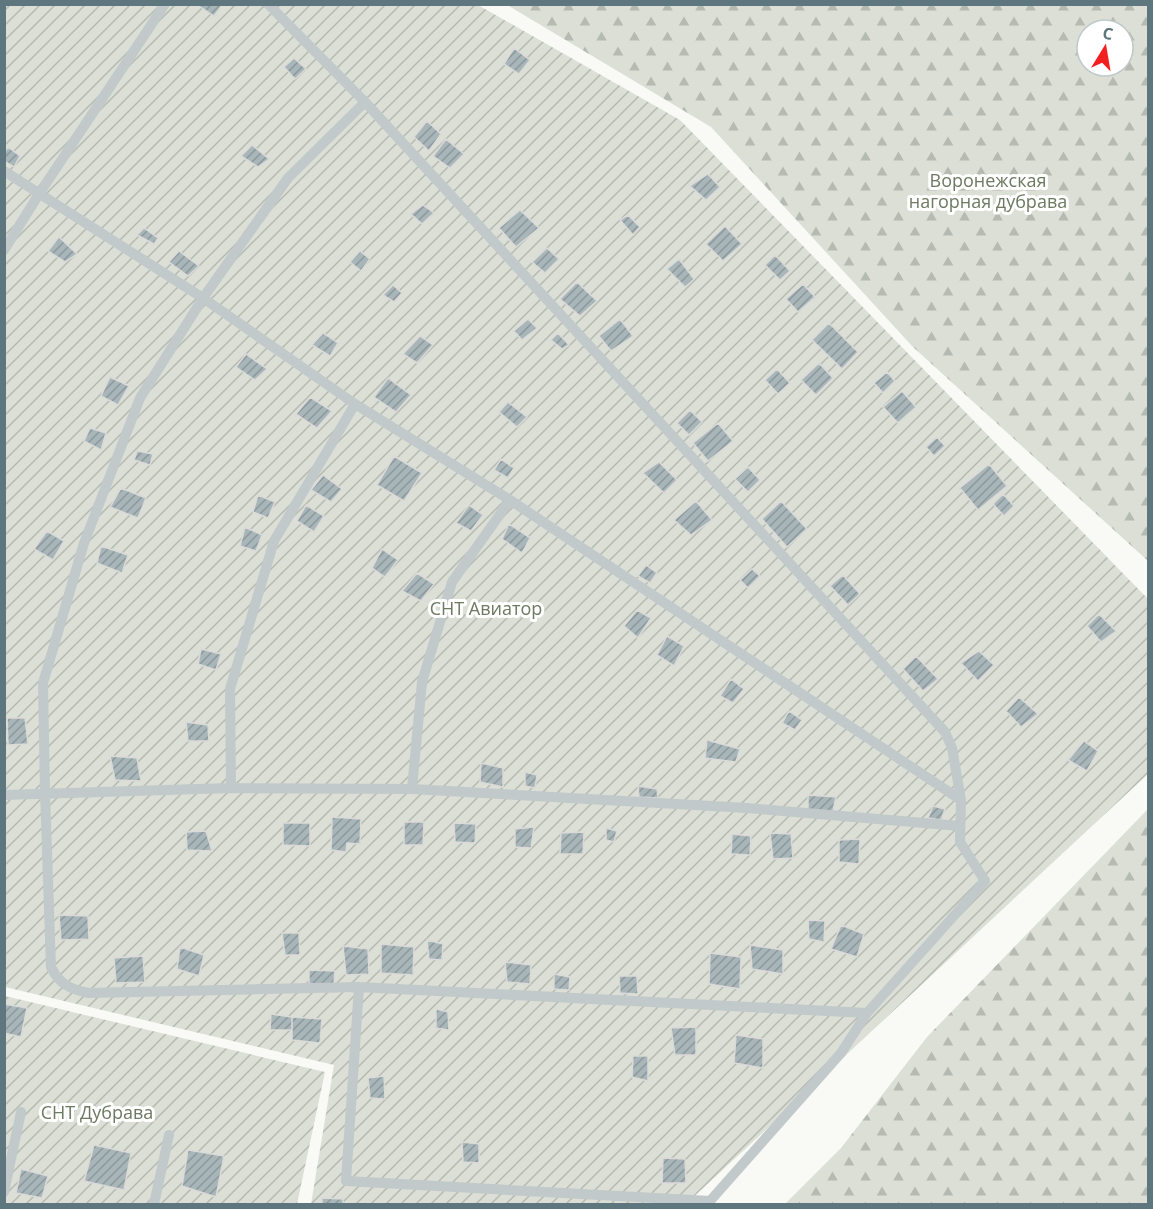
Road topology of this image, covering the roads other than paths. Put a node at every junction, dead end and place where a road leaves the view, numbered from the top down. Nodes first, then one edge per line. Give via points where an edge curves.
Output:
1 (165, 4) edge
2 (268, 4) edge
3 (365, 102) junction
4 (4, 171) edge
5 (39, 194) junction
6 (4, 250) edge
7 (203, 298) junction
8 (355, 404) junction
9 (510, 500) junction
10 (231, 788) junction
11 (412, 789) junction
12 (45, 792) junction
13 (4, 795) edge
14 (961, 800) junction
15 (960, 826) junction
16 (359, 987) junction
17 (867, 1013) junction
18 (21, 1112) dead end
19 (170, 1135) dead end
20 (4, 1192) edge
21 (154, 1204) edge

1 - 5 street
2 - 3 street
3 - 7 street via 288,178
3 - 14 street via 945,732 952,748
4 - 5 street
5 - 6 street
5 - 7 street
7 - 8 street
7 - 12 street via 140,398 84,543 43,683
8 - 9 street
8 - 10 street via 274,541 230,689
9 - 11 street via 452,582 422,682
9 - 14 street
10 - 11 street
10 - 12 street
11 - 15 street via 747,808
12 - 13 street
12 - 16 street via 51,967 63,984 88,993
14 - 15 street
15 - 17 street via 960,842 985,881
16 - 17 street
16 - 17 street via 346,1181 710,1201 841,1053
18 - 20 street
19 - 21 street

